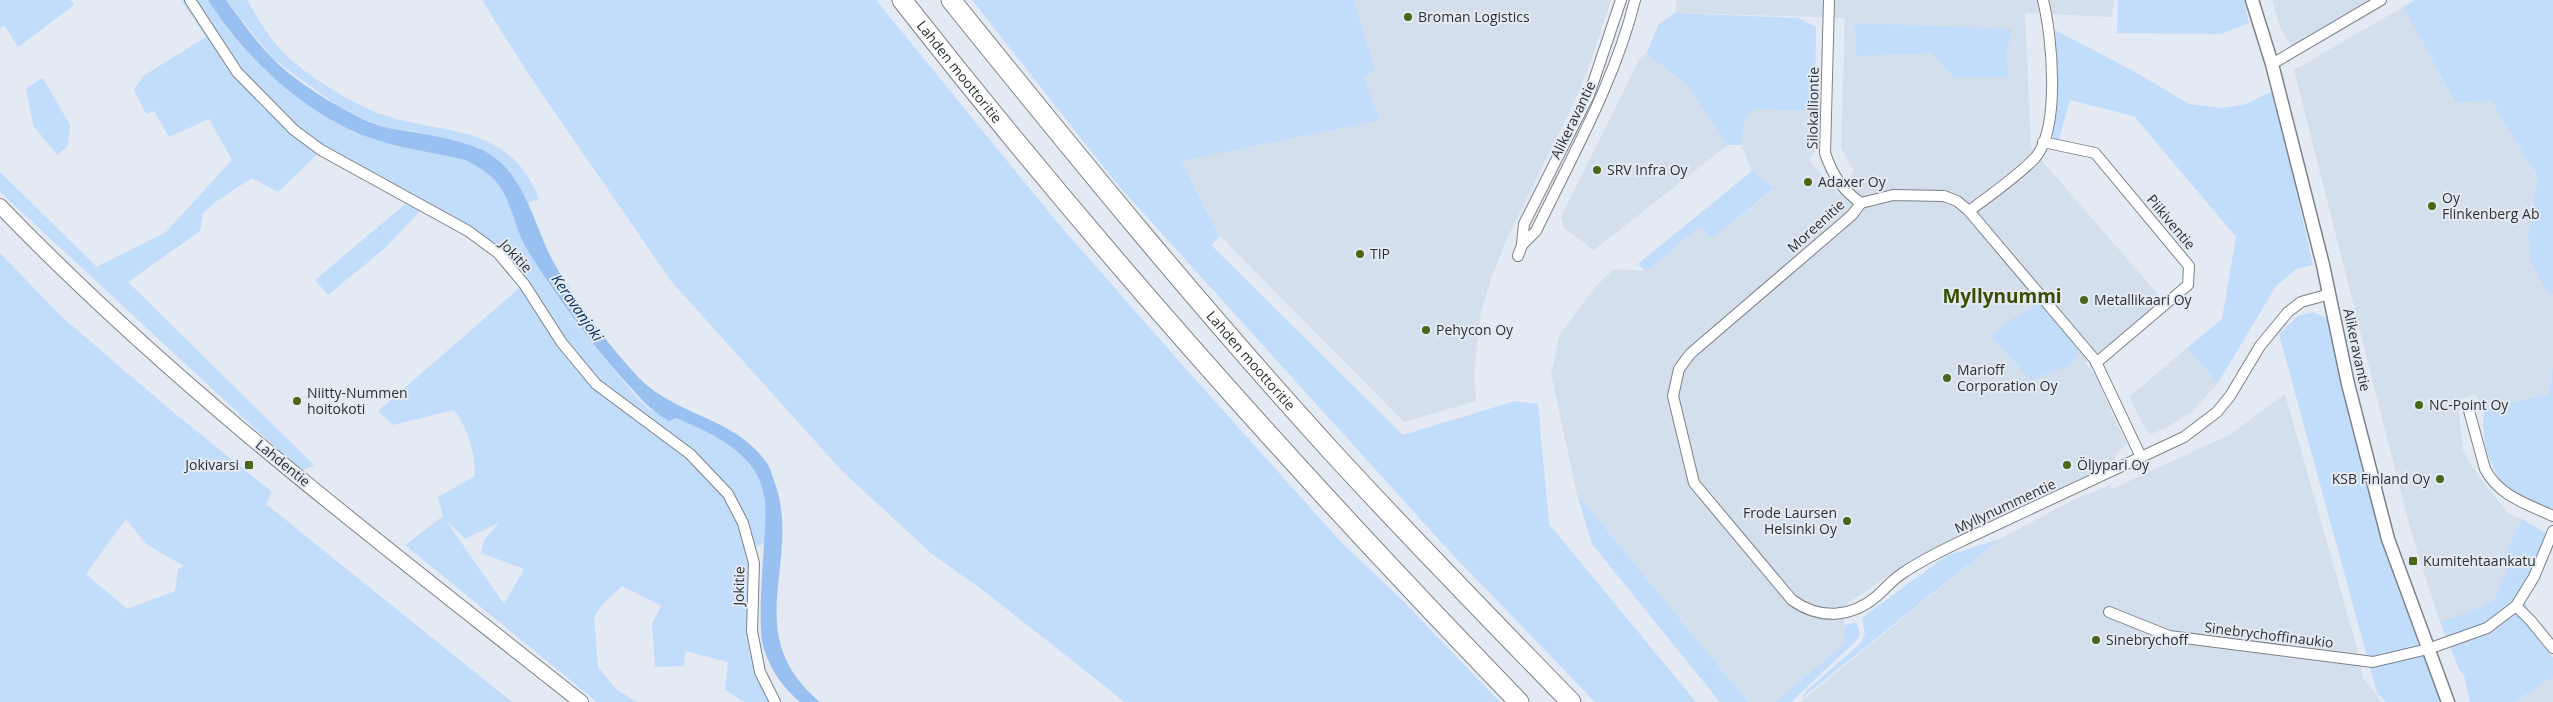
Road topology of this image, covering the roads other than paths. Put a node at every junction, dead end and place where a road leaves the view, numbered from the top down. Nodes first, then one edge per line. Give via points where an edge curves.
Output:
1 (190, 0) edge
2 (902, 0) edge
3 (951, 0) edge
4 (1621, 0) edge
5 (1635, 0) edge
6 (1829, 0) edge
7 (2043, 0) edge
8 (2252, 0) edge
9 (2381, 0) edge
10 (2272, 64) junction
11 (2043, 142) junction
12 (1861, 203) junction
13 (0, 206) edge
14 (1968, 210) junction
15 (1522, 245) junction
16 (1518, 256) dead end
17 (2330, 294) junction
18 (2096, 363) junction
19 (2468, 407) dead end
20 (2141, 457) junction
21 (1694, 483) joint
22 (2553, 516) edge
23 (2553, 531) edge
24 (2516, 606) junction
25 (2109, 612) dead end
26 (2553, 648) edge
27 (2428, 649) junction
28 (581, 702) edge
29 (775, 702) edge
30 (1519, 702) edge
31 (1571, 702) edge
32 (2448, 702) edge

1 - 29 street, Jokitie via 237,72 294,130 322,150 468,231 498,253 524,284 562,343 596,384 690,454 728,494 743,523 754,563 752,631 760,672
2 - 30 highway, Lahden moottoritie via 1076,213 1240,404 1411,591
3 - 31 highway, Lahden moottoritie via 1108,194 1270,381 1373,496
4 - 15 street, Alikeravantie via 1589,95 1524,224
5 - 15 street, Alikeravantie via 1623,43 1605,88 1536,231
6 - 12 street, Silokalliontie via 1825,153 1832,174
7 - 11 street via 2052,65 2048,125
8 - 10 street, Alikeravantie
9 - 10 street
10 - 17 street, Alikeravantie
11 - 14 street via 2035,157
11 - 18 street, Piikiventie via 2095,153 2189,266 2188,285
12 - 14 street, Moreenitie via 1893,195 1944,196
12 - 21 street, Moreenitie via 1852,215 1705,339 1679,369 1673,396
13 - 28 main road, Lahdentie via 47,255 180,378
14 - 18 street, Moreenitie
15 - 16 street, Alikeravantie
17 - 20 street, Myllynummentie via 2301,302 2288,312 2260,346 2230,396 2201,426
17 - 27 street, Alikeravantie via 2348,384 2388,539
18 - 20 street, Moreenitie
19 - 22 street via 2484,470 2489,478 2511,497
20 - 21 street, Myllynummentie via 1937,552 1901,574 1865,605 1833,615 1804,609 1792,600
23 - 24 street via 2534,577
24 - 26 street
24 - 27 street via 2487,628
25 - 27 street, Sinebrychoffinaukio via 2169,636 2373,662
27 - 32 street, Alikeravantie

